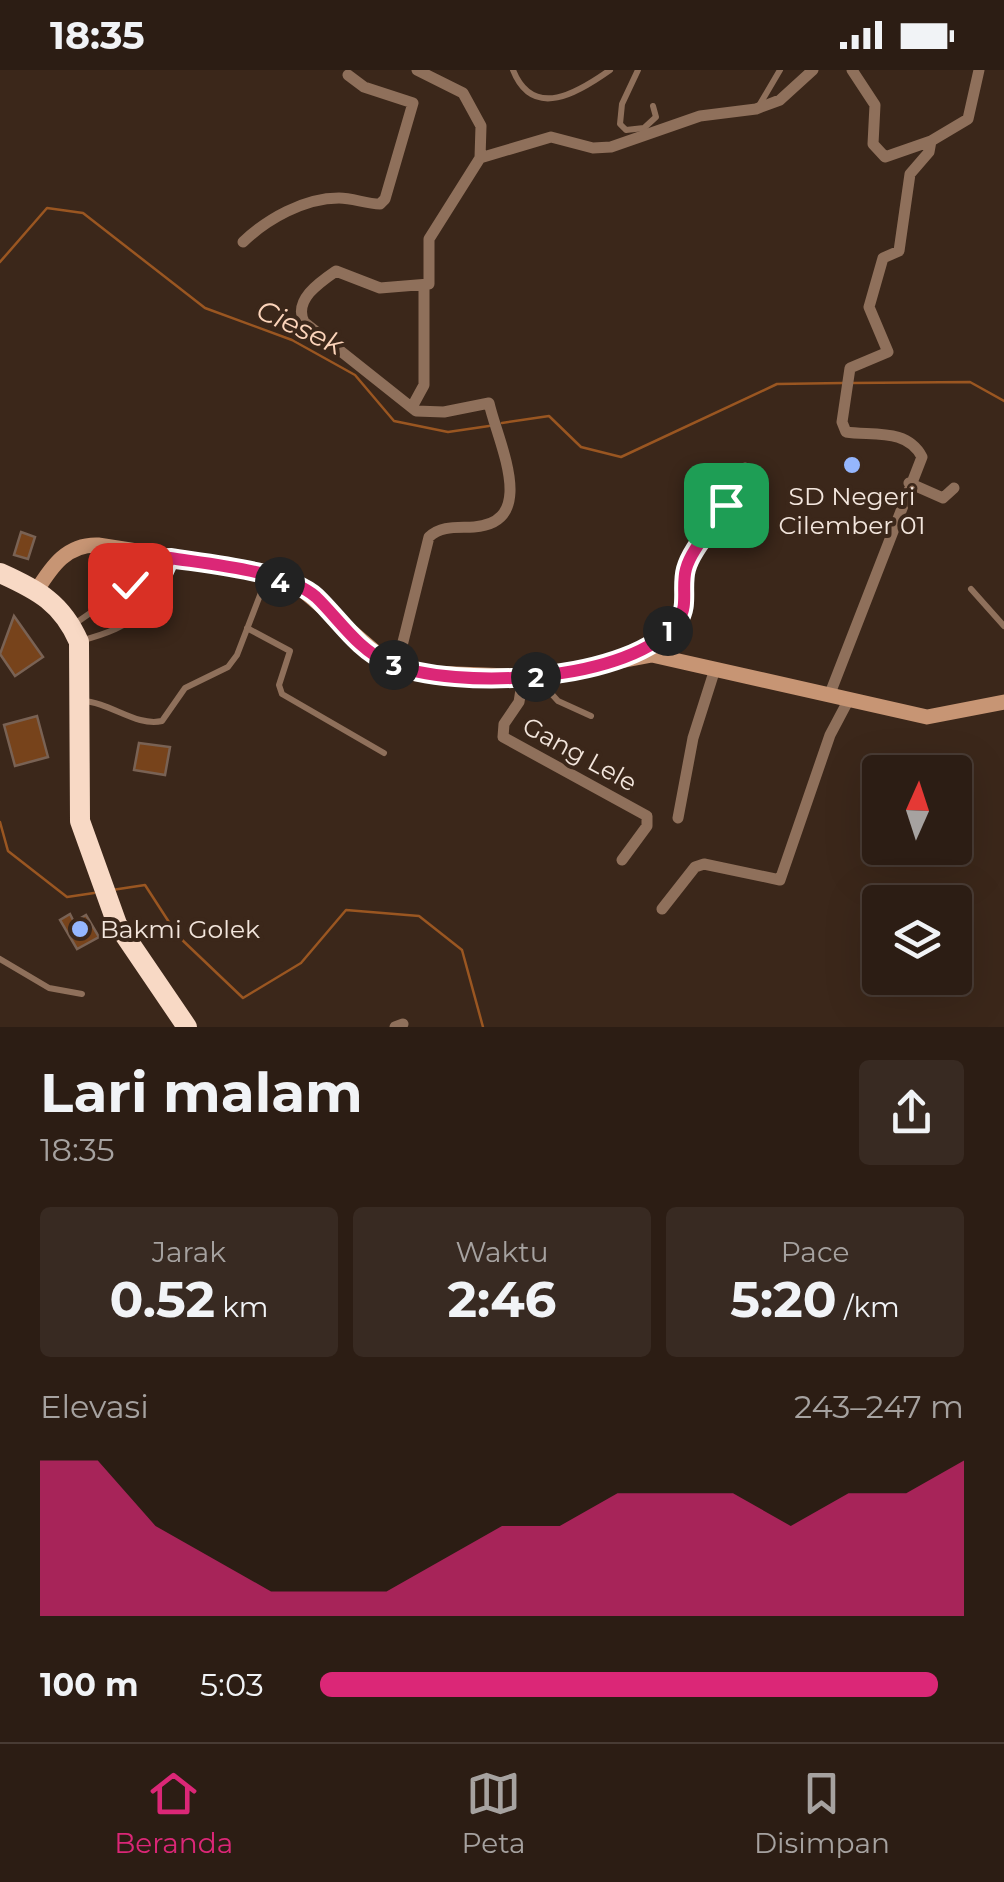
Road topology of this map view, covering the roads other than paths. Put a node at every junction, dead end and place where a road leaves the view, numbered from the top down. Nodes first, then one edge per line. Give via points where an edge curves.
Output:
1 (366, 70) edge
2 (416, 70) edge
3 (513, 70) edge
4 (610, 70) edge
5 (638, 70) edge
6 (780, 70) edge
7 (814, 70) edge
8 (852, 70) edge
9 (979, 70) edge
10 (348, 73) edge
11 (654, 106) dead end
12 (756, 109) junction
13 (930, 141) junction
14 (480, 158) junction
15 (242, 242) dead end
16 (424, 287) junction
17 (412, 408) junction
18 (745, 468) dead end
19 (700, 471) dead end
20 (908, 483) junction
21 (954, 488) dead end
22 (730, 494) junction
23 (170, 558) junction
24 (0, 573) edge
25 (268, 577) junction
26 (161, 578) junction
27 (971, 589) dead end
28 (37, 590) junction
29 (1004, 626) edge
30 (247, 628) junction
31 (76, 634) junction
32 (637, 655) junction
33 (397, 666) junction
34 (715, 668) junction
35 (530, 677) junction
36 (829, 696) junction
37 (80, 701) junction
38 (848, 701) junction
39 (1004, 702) edge
40 (590, 716) dead end
41 (384, 753) dead end
42 (678, 818) dead end
43 (622, 860) dead end
44 (662, 908) dead end
45 (0, 959) edge
46 (82, 994) dead end
47 (187, 1027) edge

1 - 10 street
2 - 14 street via 470,101 481,126
3 - 4 lane via 531,94 552,100 569,97
5 - 11 lane via 620,124 644,128 656,117
6 - 12 lane
7 - 12 street via 780,100
8 - 13 street via 875,105 871,134 878,154
9 - 13 street via 972,113
10 - 15 street via 364,87 412,102 385,199 313,203 266,222
12 - 14 street via 700,116 612,147 551,137
13 - 20 street via 910,174 899,251 883,258 870,298 888,352 850,368 846,392 844,431 891,435 922,453
14 - 16 street via 434,228 432,277
16 - 17 street via 424,385
16 - 17 street via 380,288 340,270 300,308 304,322
17 - 33 street via 444,412 489,404 512,491 510,509 492,524 429,536
18 - 22 street
19 - 22 street
20 - 21 street via 944,498
20 - 36 street
22 - 32 street via 687,566 680,618
23 - 25 street via 240,566
23 - 26 lane
23 - 28 street via 87,544 62,556
24 - 28 highway
25 - 30 lane
25 - 33 street via 308,592 352,637
26 - 31 lane via 142,576
26 - 31 lane via 138,619 118,630
27 - 29 lane
28 - 31 highway via 61,609
30 - 37 lane via 228,667 185,688 162,722
30 - 41 lane via 290,651 282,694
31 - 37 highway
32 - 34 street
32 - 35 street
33 - 35 street
34 - 36 street
34 - 42 street
35 - 40 lane
35 - 43 street, Gang Lele via 502,738 647,816
36 - 38 street
37 - 47 highway via 78,801 107,904 130,949
38 - 39 street via 934,718
38 - 44 street via 780,880 704,864
45 - 46 lane via 49,988

